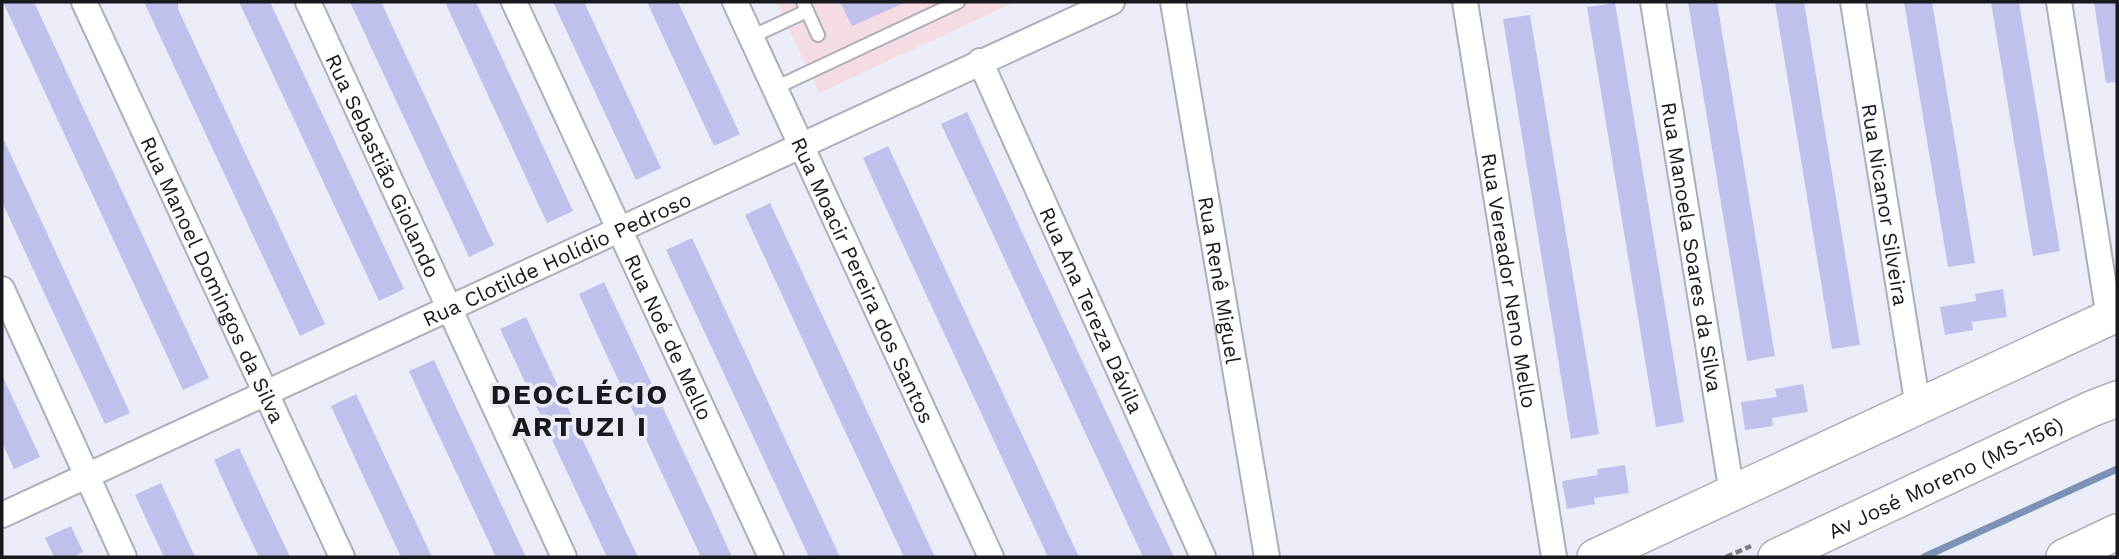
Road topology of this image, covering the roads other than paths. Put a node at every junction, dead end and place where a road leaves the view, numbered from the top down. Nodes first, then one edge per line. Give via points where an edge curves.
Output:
1 (84, 2) edge
2 (308, 2) edge
3 (514, 2) edge
4 (735, 2) edge
5 (958, 2) edge
6 (1112, 2) edge
7 (1173, 2) edge
8 (1465, 2) edge
9 (1653, 2) edge
10 (1853, 2) edge
11 (2059, 2) edge
12 (805, 6) edge
13 (818, 35) dead end
14 (751, 37) junction
15 (980, 61) junction
16 (775, 88) junction
17 (801, 145) junction
18 (619, 229) junction
19 (2, 289) edge
20 (449, 308) junction
21 (2113, 316) edge
22 (265, 393) junction
23 (2117, 399) edge
24 (1918, 407) junction
25 (87, 475) junction
26 (1732, 494) junction
27 (2, 515) edge
28 (2117, 532) edge
29 (124, 557) edge
30 (342, 557) edge
31 (564, 557) edge
32 (771, 557) edge
33 (991, 557) edge
34 (1203, 557) edge
35 (1267, 557) edge
36 (1554, 557) edge
37 (1595, 557) edge
38 (1776, 557) edge
39 (2064, 557) edge

1 - 22 street, Rua Manoel Domingos da Silva
2 - 20 street, Rua Sebastião Giolando
3 - 18 street, Rua Noé de Mello
4 - 14 street, Rua Moacir Pereira dos Santos
5 - 16 lane
6 - 15 street, Rua Clotilde Holídio Pedroso
7 - 35 street, Rua Renê Miguel
8 - 36 street, Rua Vereador Neno Mello
9 - 26 street, Rua Manoela Soares da Silva
10 - 24 street, Rua Nicanor Silveira
11 - 21 street
12 - 13 lane
12 - 14 lane
14 - 16 street, Rua Moacir Pereira dos Santos
15 - 17 street, Rua Clotilde Holídio Pedroso
15 - 34 street, Rua Ana Tereza Dávila
16 - 17 street, Rua Moacir Pereira dos Santos
17 - 18 street, Rua Clotilde Holídio Pedroso
17 - 33 street, Rua Moacir Pereira dos Santos
18 - 20 street, Rua Clotilde Holídio Pedroso
18 - 32 street, Rua Noé de Mello
19 - 25 street
20 - 22 street, Rua Clotilde Holídio Pedroso
20 - 31 street, Rua Sebastião Giolando
21 - 24 street
22 - 25 street, Rua Clotilde Holídio Pedroso
22 - 30 street, Rua Manoel Domingos da Silva
23 - 38 street, Av José Moreno (MS-156)
24 - 26 street
25 - 27 street, Rua Clotilde Holídio Pedroso
25 - 29 street
26 - 37 street
28 - 39 street

